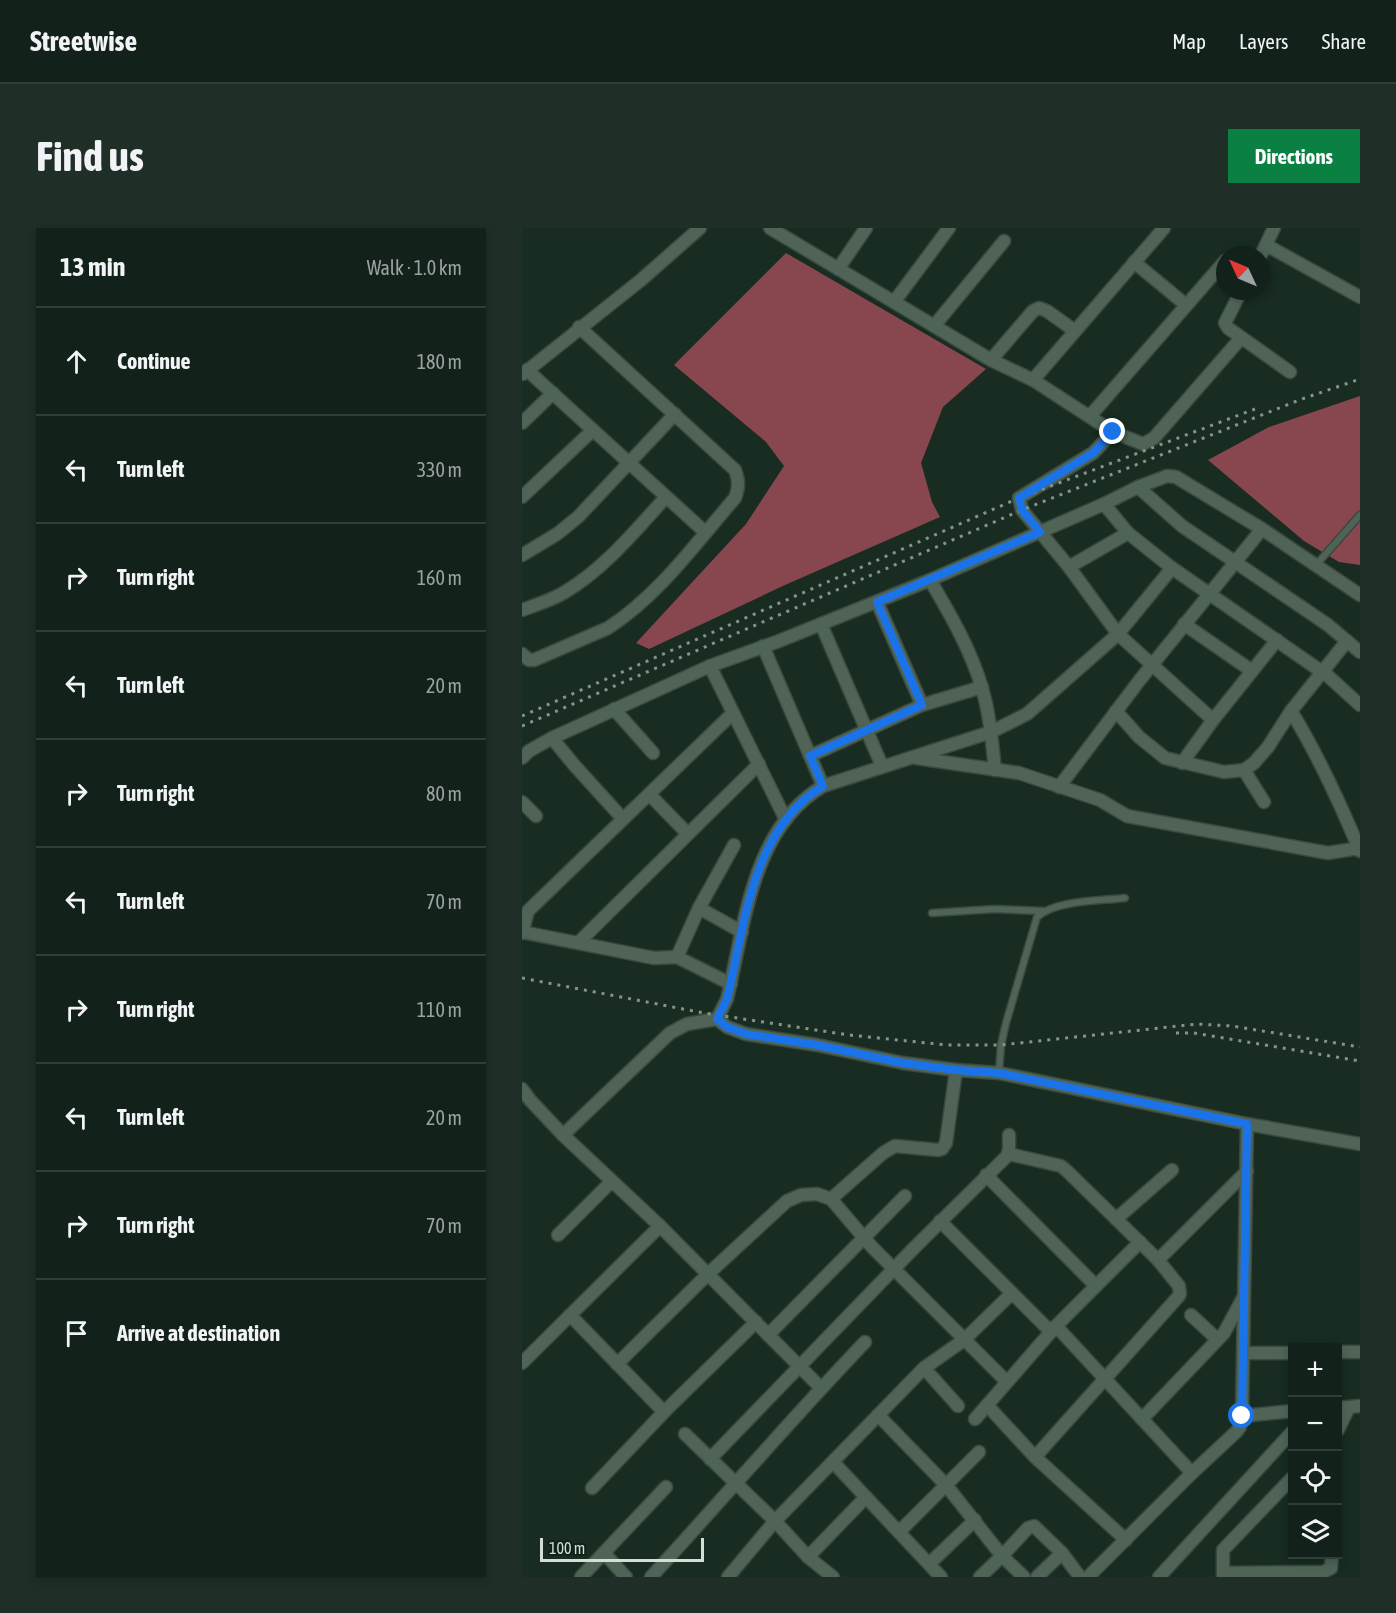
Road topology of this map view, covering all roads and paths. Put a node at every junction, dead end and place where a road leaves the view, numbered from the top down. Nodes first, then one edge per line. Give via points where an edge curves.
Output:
1 (700, 228) edge
2 (770, 228) edge
3 (866, 228) edge
4 (949, 228) edge
5 (1164, 228) edge
6 (1274, 228) edge
7 (1004, 241) dead end
8 (1265, 246) edge
9 (1270, 253) edge
10 (1134, 262) junction
11 (838, 269) junction
12 (1216, 271) edge
13 (1360, 297) edge
14 (1236, 300) edge
15 (894, 302) junction
16 (1186, 305) junction
17 (934, 326) junction
18 (579, 327) junction
19 (1075, 331) junction
20 (1241, 338) junction
21 (991, 360) junction
22 (524, 372) edge
23 (1290, 372) dead end
24 (1033, 380) junction
25 (553, 393) junction
26 (675, 414) junction
27 (1090, 416) junction
28 (522, 423) edge
29 (593, 430) junction
30 (1113, 432) junction
31 (628, 462) junction
32 (1138, 487) junction
33 (666, 496) junction
34 (522, 497) edge
35 (1104, 504) junction
36 (1360, 515) edge
37 (1262, 529) junction
38 (705, 532) junction
39 (1040, 532) junction
40 (1128, 532) junction
41 (522, 555) edge
42 (1235, 561) junction
43 (1316, 565) junction
44 (1069, 567) junction
45 (1172, 568) junction
46 (930, 580) junction
47 (1210, 592) junction
48 (1360, 595) edge
49 (877, 602) junction
50 (522, 610) edge
51 (821, 624) junction
52 (1184, 624) junction
53 (1118, 634) junction
54 (1277, 640) junction
55 (1347, 641) junction
56 (763, 646) junction
57 (1360, 652) edge
58 (522, 654) edge
59 (710, 666) junction
60 (1151, 666) junction
61 (1252, 670) junction
62 (1322, 672) junction
63 (982, 687) junction
64 (922, 705) junction
65 (1360, 705) edge
66 (614, 709) junction
67 (1116, 711) junction
68 (1291, 711) junction
69 (734, 713) junction
70 (1213, 720) junction
71 (867, 731) junction
72 (992, 732) junction
73 (552, 738) junction
74 (653, 753) dead end
75 (810, 756) junction
76 (911, 757) junction
77 (522, 758) edge
78 (1182, 763) junction
79 (759, 764) junction
80 (882, 766) junction
81 (995, 770) junction
82 (1244, 770) junction
83 (823, 786) junction
84 (1059, 787) junction
85 (649, 794) junction
86 (522, 802) edge
87 (1264, 802) dead end
88 (536, 816) dead end
89 (785, 818) junction
90 (623, 819) junction
91 (687, 833) junction
92 (734, 845) dead end
93 (1360, 849) edge
94 (1125, 898) dead end
95 (525, 908) edge
96 (699, 908) junction
97 (1043, 911) junction
98 (932, 912) dead end
99 (522, 932) edge
100 (742, 932) junction
101 (579, 942) junction
102 (677, 957) junction
103 (730, 984) junction
104 (717, 1019) junction
105 (956, 1070) junction
106 (999, 1073) junction
107 (522, 1089) edge
108 (1247, 1124) junction
109 (563, 1135) junction
110 (1010, 1135) dead end
111 (1360, 1144) edge
112 (1008, 1154) junction
113 (1172, 1170) dead end
114 (1247, 1171) junction
115 (986, 1175) junction
116 (612, 1181) junction
117 (905, 1196) dead end
118 (831, 1199) junction
119 (1116, 1219) junction
120 (940, 1221) junction
121 (660, 1226) junction
122 (558, 1235) dead end
123 (864, 1238) junction
124 (1140, 1242) junction
125 (1158, 1260) junction
126 (894, 1269) junction
127 (708, 1274) junction
128 (1096, 1286) junction
129 (1012, 1293) junction
130 (1245, 1294) junction
131 (570, 1315) junction
132 (1191, 1315) dead end
133 (756, 1322) junction
134 (1054, 1329) junction
135 (768, 1335) junction
136 (1217, 1339) junction
137 (964, 1340) junction
138 (865, 1342) dead end
139 (1342, 1352) edge
140 (1360, 1352) edge
141 (1243, 1353) junction
142 (1288, 1353) edge
143 (522, 1364) edge
144 (617, 1364) junction
145 (799, 1366) junction
146 (924, 1368) junction
147 (1104, 1378) junction
148 (1007, 1382) junction
149 (821, 1388) junction
150 (987, 1405) junction
151 (958, 1406) dead end
152 (1349, 1407) edge
153 (1288, 1411) edge
154 (664, 1412) junction
155 (879, 1415) junction
156 (1242, 1416) junction
157 (975, 1419) dead end
158 (1142, 1419) junction
159 (1342, 1422) edge
160 (686, 1434) dead end
161 (1288, 1437) edge
162 (979, 1452) dead end
163 (1035, 1457) junction
164 (710, 1459) junction
165 (833, 1462) junction
166 (1192, 1473) junction
167 (1288, 1483) edge
168 (736, 1485) junction
169 (946, 1485) junction
170 (666, 1487) dead end
171 (592, 1488) dead end
172 (866, 1497) junction
173 (975, 1520) junction
174 (775, 1521) junction
175 (899, 1532) junction
176 (1126, 1540) junction
177 (604, 1553) junction
178 (1062, 1554) junction
179 (1002, 1556) junction
180 (808, 1557) junction
181 (1331, 1559) edge
182 (929, 1564) junction
183 (1223, 1575) edge
184 (581, 1577) edge
185 (626, 1577) edge
186 (651, 1577) edge
187 (728, 1577) edge
188 (834, 1577) edge
189 (941, 1577) edge
190 (980, 1577) edge
191 (1024, 1577) edge
192 (1037, 1577) edge
193 (1080, 1577) edge
194 (1088, 1577) edge
195 (1159, 1577) edge

1 - 18 street
2 - 11 street
3 - 11 street
4 - 15 street
5 - 10 street
6 - 8 street
7 - 17 street
9 - 13 street
10 - 16 street
10 - 19 street
11 - 15 street
12 - 16 street
14 - 20 street via 1225,323
15 - 17 street
16 - 27 street
17 - 21 street
18 - 22 street
18 - 26 street
19 - 21 street via 1039,308
19 - 24 street
20 - 23 street
20 - 30 street via 1154,438 1143,444
21 - 24 street
22 - 25 street
24 - 27 street
25 - 28 street
25 - 29 street
26 - 31 street
26 - 38 street via 735,470 738,480 735,498
27 - 30 street
29 - 31 street
29 - 34 street
30 - 39 street via 1093,453 1019,498 1022,510
31 - 33 street
31 - 41 street via 578,517
32 - 35 street
32 - 37 street via 1172,476
32 - 42 street via 1182,525
33 - 38 street
33 - 50 street via 621,546 582,581 562,594
35 - 39 street
35 - 40 street
36 - 43 lane
37 - 42 street
37 - 43 street
38 - 58 street via 663,582 608,628 534,660
39 - 44 street
39 - 46 street
40 - 44 street
40 - 45 street
42 - 47 street
42 - 55 street
43 - 48 street
44 - 53 street
45 - 47 street
45 - 53 street
46 - 49 street
46 - 63 street
47 - 52 street
47 - 54 street
49 - 51 street
49 - 64 street
51 - 56 street
51 - 71 street
52 - 60 street
52 - 61 street
53 - 60 street
53 - 72 street via 1027,714
54 - 61 street
54 - 62 street
55 - 57 street
55 - 62 street
56 - 59 street
56 - 75 street
59 - 66 street
59 - 69 street
60 - 67 street
60 - 70 street
61 - 70 street
62 - 65 street
62 - 68 street
63 - 64 street
63 - 72 street
64 - 71 street
66 - 73 street
66 - 74 street
67 - 78 street via 1159,754
67 - 84 street
68 - 82 street via 1268,747
68 - 93 street
69 - 79 street
69 - 85 street
70 - 78 street
71 - 75 street
71 - 80 street
72 - 76 street
72 - 81 street
73 - 77 street
73 - 90 street
75 - 83 street
76 - 80 street
76 - 81 street
78 - 82 street via 1224,772
79 - 89 street
79 - 91 street
80 - 83 street
81 - 84 street via 1020,773
82 - 87 street
83 - 89 street
84 - 93 street via 1100,800 1127,816 1328,853
85 - 90 street
85 - 91 street
86 - 88 street
89 - 100 street via 759,867
90 - 95 street
91 - 101 street
92 - 96 street
94 - 97 lane
95 - 99 street
96 - 100 street
96 - 102 street
97 - 98 lane
97 - 106 lane via 1032,929 1000,1045
99 - 101 street
100 - 103 street
101 - 102 street via 654,958
102 - 103 street
103 - 104 street
104 - 105 street via 746,1034
104 - 109 street via 687,1024 670,1033
105 - 106 street
105 - 118 street via 945,1146 938,1150 895,1146
106 - 108 street
107 - 109 street
108 - 111 street
108 - 114 street
109 - 116 street
110 - 112 street
112 - 115 street
112 - 119 street via 1061,1166
113 - 119 street
114 - 125 street
114 - 130 street
115 - 120 street
115 - 128 street
116 - 121 street
116 - 122 street
117 - 123 street
118 - 123 street
118 - 127 street via 818,1194 787,1201
119 - 124 street
120 - 126 street
120 - 129 street
121 - 127 street
121 - 131 street
123 - 126 street
123 - 135 street
124 - 125 street
124 - 128 street
125 - 147 street via 1179,1286 1180,1294
126 - 137 street
126 - 145 street
127 - 133 street
127 - 144 street
128 - 134 street
129 - 134 street
129 - 137 street
130 - 136 street
130 - 141 street
131 - 143 street
131 - 144 street
132 - 136 street
133 - 135 street
133 - 154 street
134 - 147 street
134 - 148 street
135 - 145 street
136 - 158 street
137 - 146 street
137 - 148 street
138 - 149 street
139 - 140 street
141 - 142 street
141 - 156 street
144 - 154 street
145 - 149 street
145 - 164 street
146 - 151 street
146 - 155 street
147 - 158 street
147 - 163 street
148 - 150 street
149 - 168 street
150 - 157 street
150 - 163 street
152 - 159 street
153 - 156 street
154 - 171 street
155 - 165 street
155 - 169 street
156 - 166 street via 1236,1432
158 - 166 street
160 - 164 street
161 - 195 street
162 - 169 street
163 - 176 street
164 - 168 street
165 - 172 street
165 - 174 street
166 - 176 street
167 - 183 street via 1226,1545
168 - 174 street
168 - 186 street
169 - 173 street
169 - 175 street
170 - 177 street
172 - 175 street
172 - 180 street
173 - 179 street
173 - 182 street
174 - 180 street
174 - 187 street
175 - 182 street
176 - 194 street
177 - 184 street
177 - 185 street
178 - 179 street via 1034,1526
178 - 192 street
178 - 193 street
179 - 190 street
179 - 191 street
180 - 188 street
181 - 183 street via 1330,1568 1323,1572
182 - 189 street

